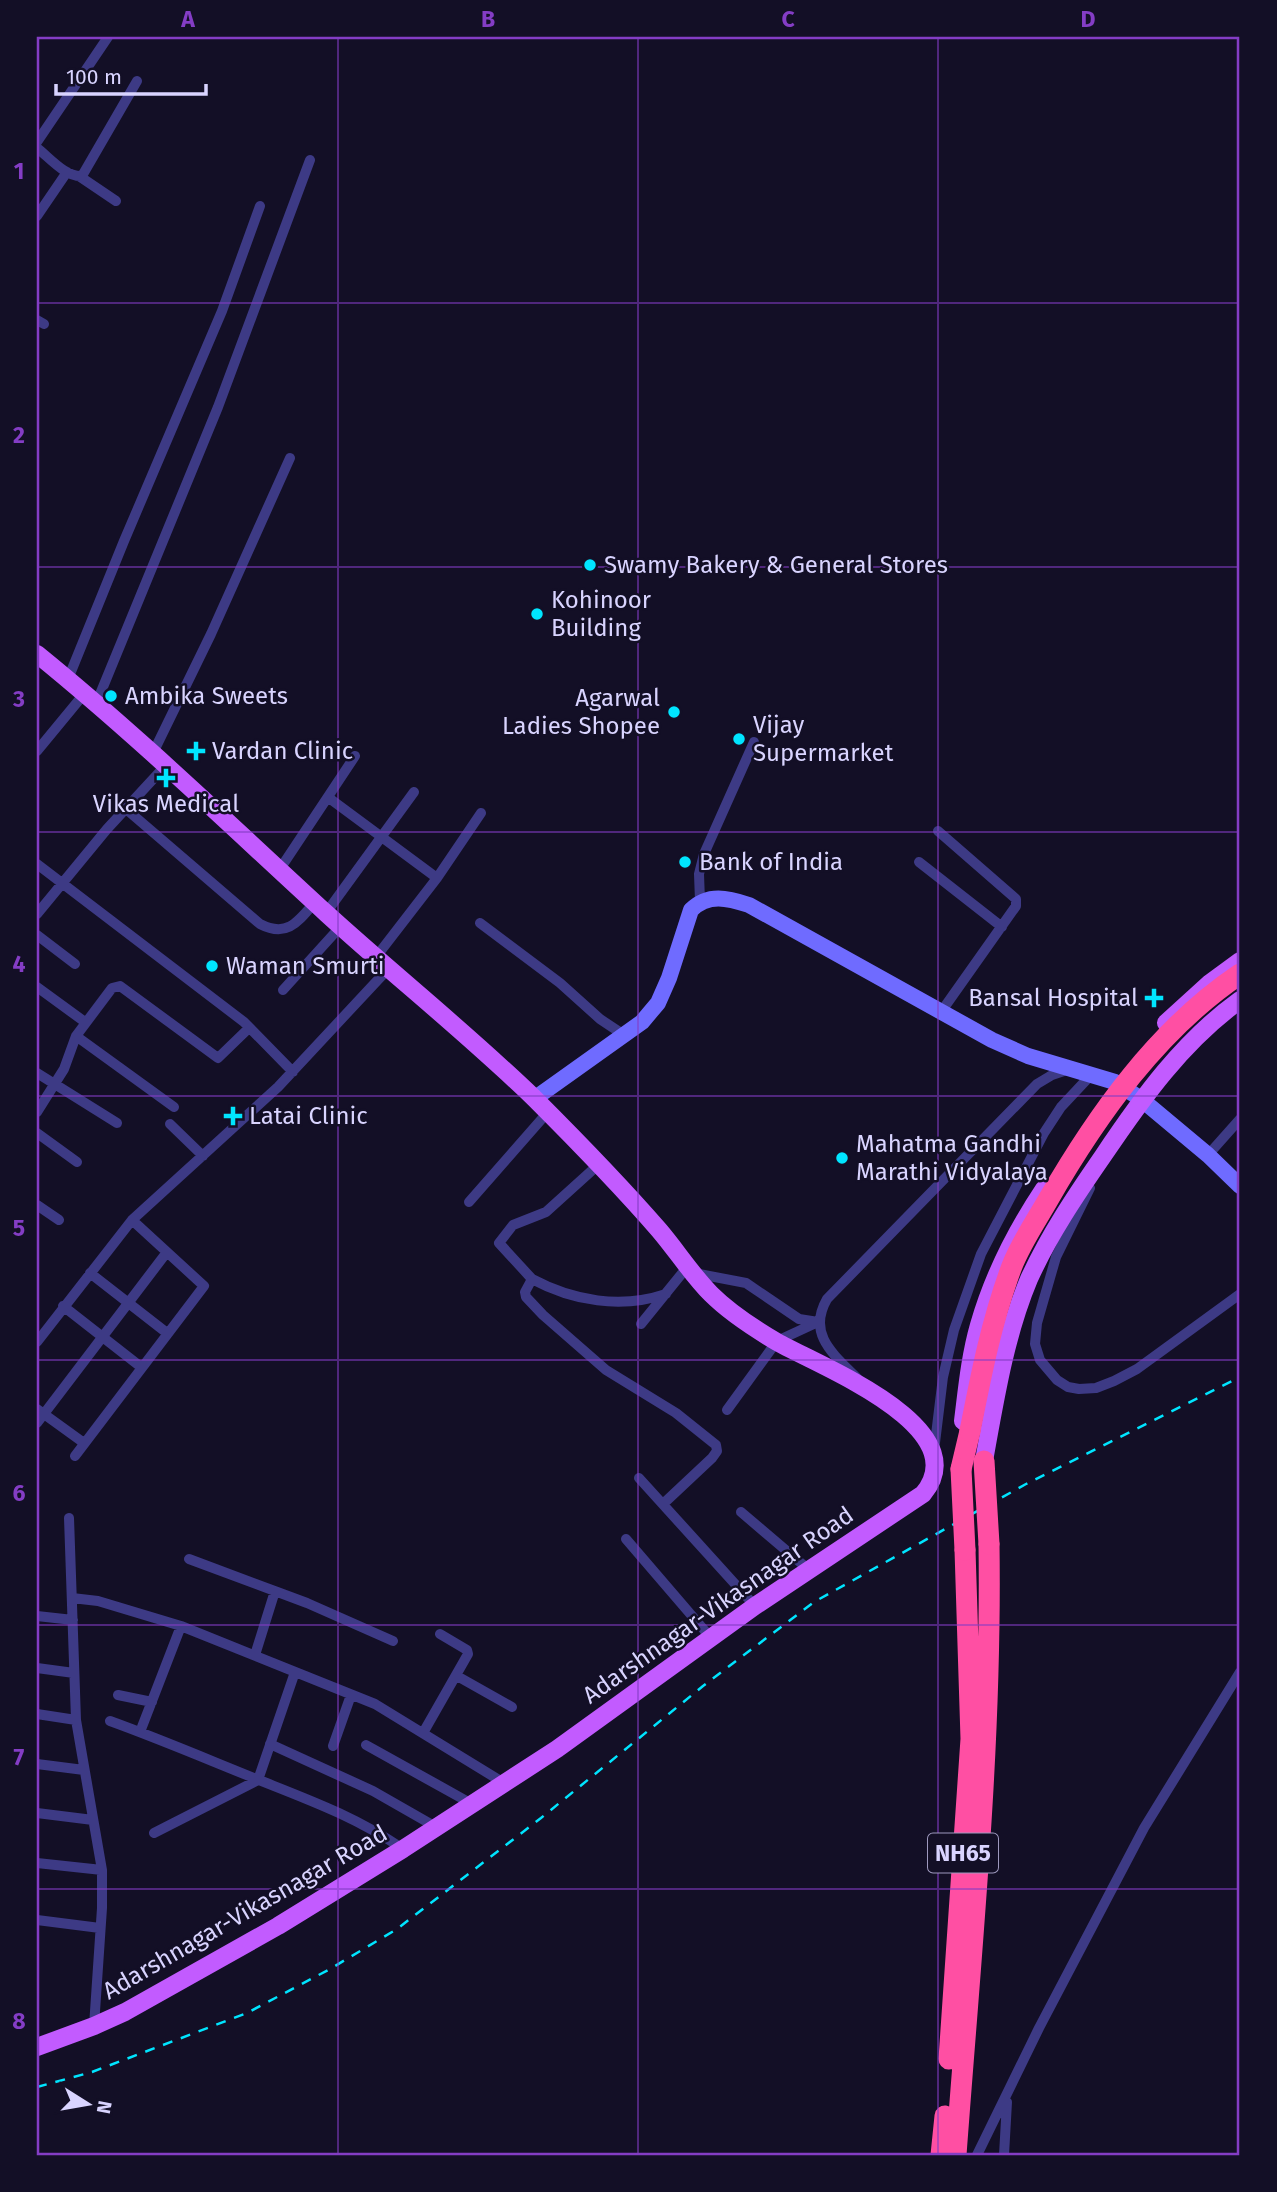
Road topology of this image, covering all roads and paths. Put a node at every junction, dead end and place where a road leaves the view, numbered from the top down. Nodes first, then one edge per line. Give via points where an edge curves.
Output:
1 (108, 37) edge
2 (137, 82) dead end
3 (37, 142) edge
4 (37, 148) edge
5 (310, 160) dead end
6 (66, 172) junction
7 (79, 176) junction
8 (116, 201) dead end
9 (260, 206) dead end
10 (37, 216) edge
11 (290, 458) dead end
12 (37, 654) edge
13 (68, 680) junction
14 (90, 699) junction
15 (754, 742) dead end
16 (37, 751) edge
17 (355, 756) dead end
18 (160, 759) junction
19 (414, 792) dead end
20 (329, 798) junction
21 (126, 809) junction
22 (481, 813) dead end
23 (938, 831) dead end
24 (382, 838) junction
25 (919, 862) dead end
26 (37, 864) edge
27 (280, 869) junction
28 (437, 877) junction
29 (62, 883) junction
30 (700, 901) junction
31 (320, 907) junction
32 (38, 910) edge
33 (480, 923) dead end
34 (341, 926) junction
35 (1002, 927) junction
36 (37, 935) edge
37 (1240, 961) edge
38 (383, 963) junction
39 (75, 964) dead end
40 (1240, 974) edge
41 (37, 987) edge
42 (1240, 989) edge
43 (283, 990) dead end
44 (1240, 1000) edge
45 (941, 1012) junction
46 (85, 1022) junction
47 (249, 1028) junction
48 (76, 1035) junction
49 (624, 1035) junction
50 (1067, 1070) junction
51 (293, 1072) junction
52 (37, 1073) edge
53 (1090, 1076) junction
54 (1115, 1082) junction
55 (54, 1085) junction
56 (534, 1099) junction
57 (1141, 1099) junction
58 (174, 1107) dead end
59 (37, 1112) edge
60 (547, 1113) junction
61 (1240, 1119) edge
62 (117, 1123) dead end
63 (170, 1124) dead end
64 (37, 1133) edge
65 (1105, 1153) junction
66 (203, 1156) junction
67 (1208, 1156) junction
68 (77, 1162) dead end
69 (597, 1165) junction
70 (1240, 1186) edge
71 (469, 1202) dead end
72 (37, 1205) edge
73 (60, 1220) dead end
74 (132, 1220) junction
75 (167, 1252) junction
76 (691, 1269) junction
77 (90, 1273) junction
78 (532, 1279) junction
79 (666, 1294) junction
80 (1240, 1294) edge
81 (127, 1303) junction
82 (63, 1306) junction
83 (818, 1322) junction
84 (641, 1324) dead end
85 (167, 1333) junction
86 (103, 1337) junction
87 (37, 1342) edge
88 (777, 1342) junction
89 (141, 1367) junction
90 (866, 1387) junction
91 (727, 1410) dead end
92 (39, 1415) edge
93 (975, 1432) junction
94 (84, 1443) junction
95 (75, 1456) dead end
96 (934, 1457) junction
97 (984, 1461) junction
98 (961, 1469) junction
99 (639, 1478) dead end
100 (663, 1504) junction
101 (741, 1512) dead end
102 (69, 1518) dead end
103 (626, 1539) dead end
104 (189, 1559) dead end
105 (808, 1569) junction
106 (275, 1591) junction
107 (72, 1598) junction
108 (755, 1606) junction
109 (37, 1616) edge
110 (73, 1620) junction
111 (181, 1626) junction
112 (440, 1634) dead end
113 (711, 1638) junction
114 (393, 1641) dead end
115 (255, 1655) junction
116 (37, 1668) edge
117 (295, 1672) junction
118 (1240, 1672) edge
119 (74, 1673) junction
120 (457, 1676) junction
121 (118, 1695) dead end
122 (351, 1695) junction
123 (152, 1702) junction
124 (512, 1707) dead end
125 (37, 1714) edge
126 (76, 1720) junction
127 (110, 1721) dead end
128 (140, 1732) junction
129 (423, 1733) junction
130 (270, 1744) junction
131 (366, 1745) dead end
132 (333, 1746) dead end
133 (37, 1764) edge
134 (84, 1770) junction
135 (258, 1780) junction
136 (504, 1783) junction
137 (472, 1804) junction
138 (37, 1813) edge
139 (93, 1820) junction
140 (436, 1827) junction
141 (154, 1833) dead end
142 (403, 1849) junction
143 (37, 1863) edge
144 (102, 1870) junction
145 (37, 1920) edge
146 (100, 1928) junction
147 (94, 2026) junction
148 (37, 2047) edge
149 (1007, 2095) junction
150 (941, 2155) edge
151 (956, 2155) edge
152 (977, 2155) edge
153 (1004, 2155) edge

1 - 3 street
2 - 7 street via 89,167
4 - 6 street
5 - 14 street via 218,407
6 - 7 street
6 - 10 street
7 - 8 street
9 - 13 street via 222,312
11 - 18 street
12 - 13 main road
13 - 14 main road
14 - 16 street
14 - 18 main road
15 - 30 street via 704,854
17 - 20 street
18 - 21 street
18 - 27 main road
19 - 24 street
20 - 24 street
20 - 27 street
21 - 29 street
21 - 31 street via 271,930 286,929
22 - 28 street
23 - 35 street via 1016,899
24 - 28 street
24 - 31 street
25 - 35 street
26 - 29 street
27 - 31 main road
28 - 38 street
29 - 32 street
29 - 47 street
30 - 45 street via 712,898 749,905
30 - 49 street via 691,910 658,1003
31 - 34 main road
33 - 49 street
34 - 38 main road
34 - 43 street
35 - 45 street
36 - 39 street
37 - 54 main road via 1182,1006
38 - 51 street
38 - 56 main road
40 - 93 highway, NH65, bridge via 1185,1016 1149,1056 1059,1180 1014,1262 1001,1297 991,1330
41 - 46 street
42 - 93 highway, NH65 via 1179,1040 1082,1167 1054,1212 1019,1280
44 - 57 main road via 1179,1054
45 - 50 street via 992,1040
46 - 47 street via 113,988 120,986 218,1058
46 - 48 street
47 - 51 street
48 - 55 street
48 - 58 street
49 - 56 street
50 - 53 street
50 - 83 street via 1037,1084 917,1205 835,1289
51 - 66 street
52 - 55 street
53 - 54 street
53 - 96 street via 1044,1133 981,1254 951,1341
54 - 57 street
54 - 98 main road via 1030,1210 999,1269 971,1361 960,1439
55 - 59 street
55 - 62 street
56 - 60 main road
57 - 65 main road
57 - 67 street
60 - 69 main road
60 - 71 street
61 - 67 street
63 - 66 street
64 - 68 street
65 - 80 street via 1063,1239 1042,1299 1035,1345 1048,1371 1068,1387 1079,1389 1114,1381
65 - 97 main road via 1065,1211 1029,1280 1012,1331
66 - 74 street
67 - 70 street
69 - 76 main road
69 - 78 street via 546,1212 513,1225 499,1243
72 - 73 street
74 - 75 street
74 - 77 street
75 - 81 street
75 - 85 street via 204,1286
76 - 79 street
76 - 83 street via 746,1283 799,1319
76 - 88 main road via 711,1294
77 - 81 street
77 - 82 street
78 - 79 street via 593,1301 649,1300
78 - 100 street via 526,1297 543,1315 606,1370 676,1413 716,1445 712,1458
79 - 84 street
81 - 85 street
81 - 86 street
82 - 86 street
82 - 87 street
83 - 88 street
83 - 90 street via 831,1352
85 - 89 street
86 - 89 street
86 - 92 street
88 - 90 main road
88 - 91 street
89 - 94 street
90 - 96 main road via 903,1414
92 - 94 street
93 - 97 highway, NH65
93 - 98 highway, NH65
94 - 95 street
96 - 105 main road, Adarshnagar-Vikasnagar Road via 932,1483 923,1494
97 - 151 highway, NH65, bridge via 989,1544 986,1739
98 - 150 highway, NH65, bridge via 971,1739
99 - 100 street
100 - 108 street
101 - 105 street
102 - 107 street
103 - 113 street
104 - 106 street
105 - 108 main road, Adarshnagar-Vikasnagar Road
106 - 114 street
106 - 115 street
107 - 110 street
107 - 111 street via 98,1601
108 - 113 main road, Adarshnagar-Vikasnagar Road
109 - 110 street
110 - 119 street
111 - 115 street
111 - 123 street
112 - 120 street via 467,1650
113 - 136 main road, Adarshnagar-Vikasnagar Road
115 - 117 street
116 - 119 street
117 - 122 street
117 - 130 street
118 - 149 street via 1144,1828
119 - 126 street
120 - 124 street
120 - 129 street
121 - 123 street
122 - 129 street
122 - 132 street
123 - 128 street
125 - 126 street
126 - 134 street
127 - 128 street
128 - 135 street
129 - 136 street
130 - 135 street
130 - 140 street via 373,1791
131 - 137 street
133 - 134 street
134 - 139 street
135 - 141 street
135 - 142 street via 354,1818
136 - 137 main road, Adarshnagar-Vikasnagar Road
137 - 140 main road, Adarshnagar-Vikasnagar Road
138 - 139 street
139 - 144 street
140 - 142 main road, Adarshnagar-Vikasnagar Road
142 - 147 main road, Adarshnagar-Vikasnagar Road via 278,1926
143 - 144 street
144 - 146 street
145 - 146 street
146 - 147 street
147 - 148 main road, Adarshnagar-Vikasnagar Road
149 - 152 street
149 - 153 street

